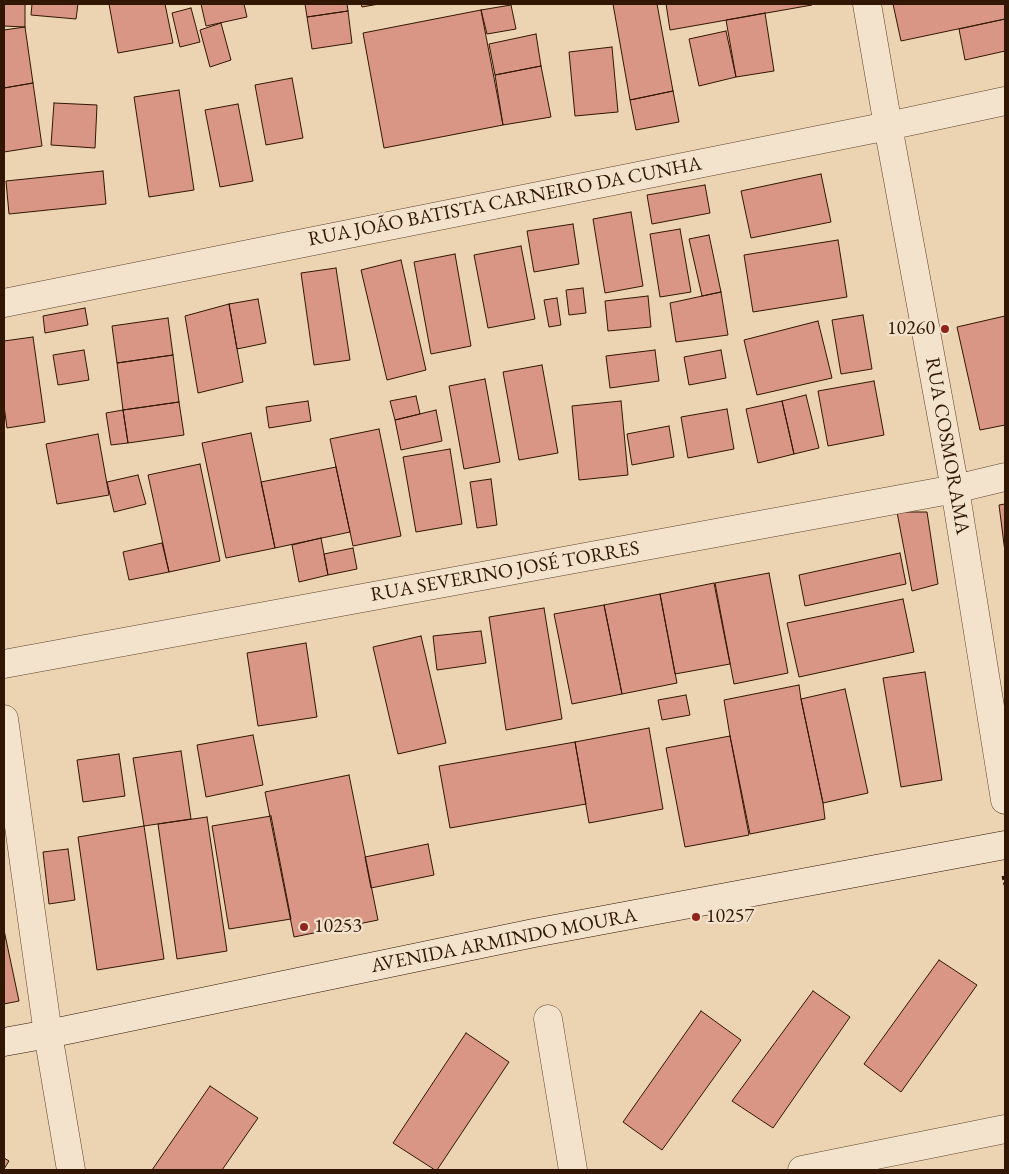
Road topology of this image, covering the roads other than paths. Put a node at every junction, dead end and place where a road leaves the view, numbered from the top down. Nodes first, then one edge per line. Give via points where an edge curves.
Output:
1 (867, 4) edge
2 (1005, 101) edge
3 (888, 126) junction
4 (4, 303) edge
5 (1005, 477) edge
6 (955, 489) junction
7 (4, 664) edge
8 (4, 720) edge
9 (1005, 800) edge
10 (1005, 845) edge
11 (548, 1019) dead end
12 (48, 1034) junction
13 (4, 1042) edge
14 (1005, 1129) edge
15 (71, 1170) edge
16 (573, 1170) edge
17 (802, 1170) edge

1 - 3 street, RUA COSMORAMA
2 - 3 street, RUA JOÃO BATISTA CARNEIRO DA CUNHA
3 - 4 street, RUA JOÃO BATISTA CARNEIRO DA CUNHA
3 - 6 street, RUA COSMORAMA
5 - 6 street, RUA SEVERINO JOSÉ TORRES
6 - 7 street, RUA SEVERINO JOSÉ TORRES
6 - 9 street, RUA COSMORAMA
8 - 12 street
10 - 12 street, AVENIDA ARMINDO MOURA via 534,934
11 - 16 street
12 - 13 street, AVENIDA ARMINDO MOURA
12 - 15 street
14 - 17 street

